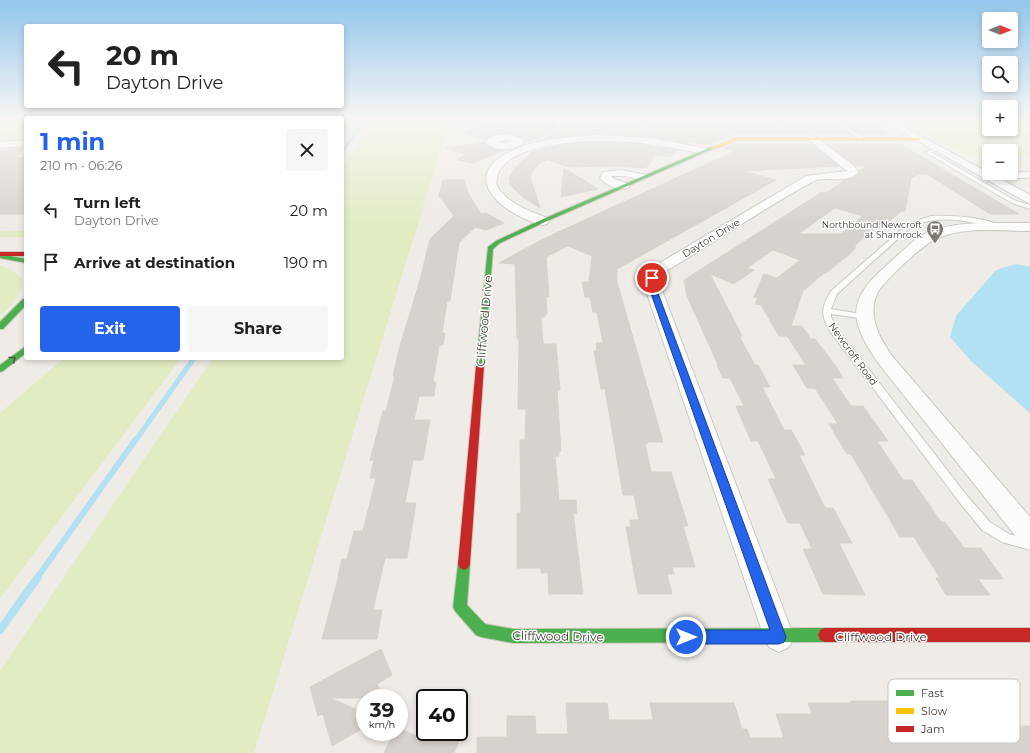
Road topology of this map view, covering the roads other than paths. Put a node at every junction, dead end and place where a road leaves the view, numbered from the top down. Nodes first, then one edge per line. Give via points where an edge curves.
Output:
1 (510, 155) edge
2 (694, 155) edge
3 (834, 155) edge
4 (932, 155) edge
5 (948, 155) edge
6 (982, 174) edge
7 (1018, 175) edge
8 (1030, 175) edge
9 (643, 177) junction
10 (993, 180) edge
11 (624, 186) junction
12 (1030, 200) edge
13 (1030, 207) edge
14 (543, 221) junction
15 (1000, 227) junction
16 (1030, 227) edge
17 (24, 254) edge
18 (0, 255) edge
19 (24, 261) edge
20 (24, 303) edge
21 (826, 311) junction
22 (24, 315) edge
23 (864, 317) junction
24 (0, 326) edge
25 (0, 333) edge
26 (24, 351) edge
27 (0, 370) edge
28 (1030, 535) edge
29 (1030, 545) edge
30 (1030, 635) edge
31 (779, 637) junction

1 - 14 street via 497,165 490,178 491,185 507,204
2 - 9 street, Cliffwood Drive
3 - 31 street, Dayton Drive via 853,172 846,175 810,178 663,267 652,278 652,285
4 - 13 lane via 1014,202
5 - 6 street
7 - 8 street
9 - 11 street, Cliffwood Drive
9 - 11 street via 617,172 607,174 605,178
10 - 12 street
11 - 14 street, Cliffwood Drive
14 - 31 street, Cliffwood Drive via 490,248 460,607 481,630 514,636
15 - 16 street, Newcroft Road
15 - 21 lane, Newcroft Road via 957,218 936,218 916,222 834,293
15 - 23 street, Newcroft Road via 950,230 922,241 872,287 866,298
17 - 18 street
18 - 19 street
20 - 24 street
21 - 23 lane
21 - 29 lane, Newcroft Road via 835,332 986,526 1006,538
22 - 25 street
23 - 28 street, Newcroft Road via 873,342 885,360
27 -> 26 street
30 - 31 street, Cliffwood Drive

